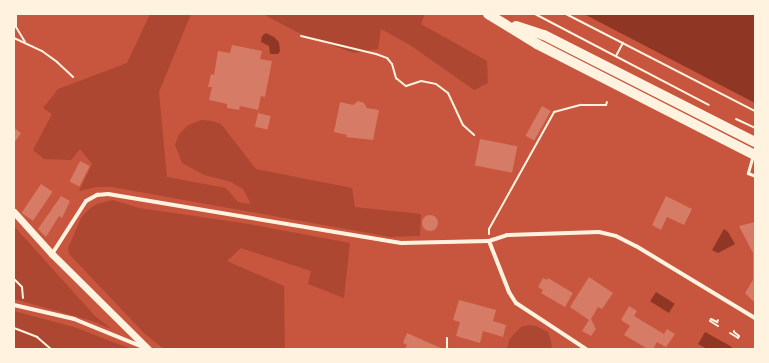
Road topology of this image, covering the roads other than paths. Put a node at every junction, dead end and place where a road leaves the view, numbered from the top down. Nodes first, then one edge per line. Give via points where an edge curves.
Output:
1 (488, 14) edge
2 (502, 21) junction
3 (586, 56) junction
4 (584, 68) junction
5 (755, 142) edge
6 (754, 155) edge
7 (755, 176) edge
8 (14, 212) edge
9 (489, 241) junction
10 (52, 254) junction
11 (14, 305) edge
12 (755, 318) edge
13 (148, 349) edge
14 (586, 349) edge

1 - 2 main road
2 - 3 main road via 544,35
2 - 4 main road via 537,44
3 - 4 main road
3 - 5 main road
4 - 6 main road
6 - 7 lane via 748,172
8 - 10 street
9 - 10 street via 390,242 108,194 97,195 86,201
9 - 12 street via 508,235 582,231 608,234 636,246
9 - 14 street via 509,292 516,303
10 - 13 street
11 - 13 street via 74,320

